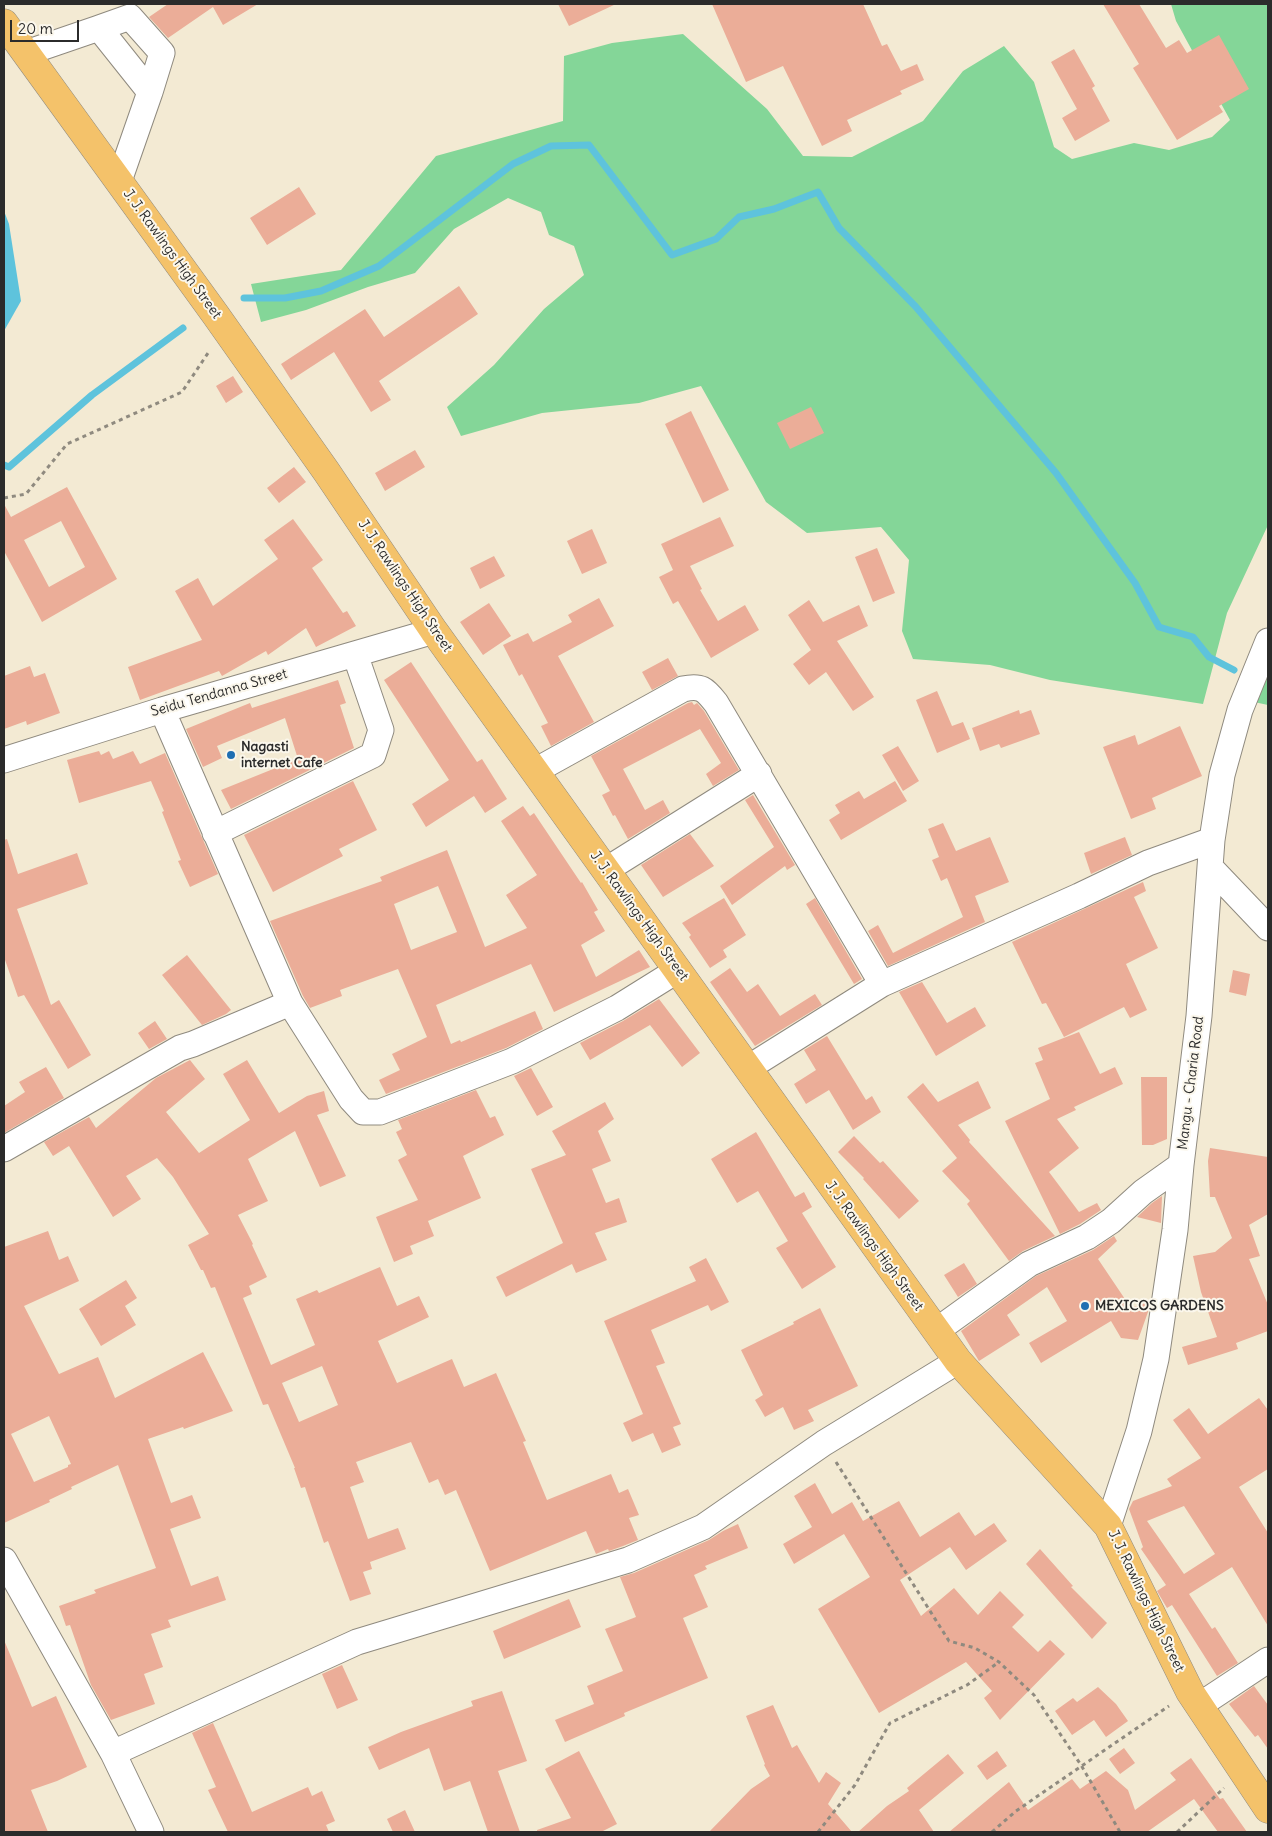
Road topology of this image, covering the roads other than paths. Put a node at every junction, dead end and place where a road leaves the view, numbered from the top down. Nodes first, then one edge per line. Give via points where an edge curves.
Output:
1 (4, 23) edge
2 (98, 28) junction
3 (26, 53) junction
4 (150, 92) junction
5 (119, 181) junction
6 (434, 631) junction
7 (1268, 641) edge
8 (355, 654) junction
9 (162, 710) junction
10 (4, 760) edge
11 (535, 771) junction
12 (759, 774) junction
13 (216, 833) junction
14 (1212, 840) junction
15 (1210, 867) junction
16 (606, 870) junction
17 (1268, 928) edge
18 (678, 970) junction
19 (882, 984) junction
20 (290, 1004) junction
21 (748, 1068) junction
22 (4, 1148) edge
23 (1181, 1165) junction
24 (936, 1331) junction
25 (958, 1362) junction
26 (1108, 1526) junction
27 (4, 1561) edge
28 (1268, 1660) edge
29 (1195, 1698) junction
30 (113, 1752) junction
31 (1268, 1809) edge
32 (150, 1832) edge

1 - 3 main road, J. J. Rawlings High Street
2 - 3 street
2 - 4 street
2 - 4 street via 130,17 162,53
3 - 5 main road, J. J. Rawlings High Street
4 - 5 street
5 - 6 main road, J. J. Rawlings High Street via 326,471
6 - 8 street, Seidu Tendanna Street
6 - 11 main road, J. J. Rawlings High Street
7 - 14 street, Mangu - Charia Road via 1240,710 1222,775
8 - 9 street, Seidu Tendanna Street
8 - 13 street via 381,730 374,755
9 - 10 street, Seidu Tendanna Street
9 - 13 street
11 - 12 street via 683,689 695,686 708,692
11 - 16 main road, J. J. Rawlings High Street
12 - 16 street
12 - 19 street
13 - 20 street
14 - 15 street, Mangu - Charia Road
14 - 19 street via 1148,862
15 - 17 street
15 - 23 street, Mangu - Charia Road via 1199,1016
16 - 18 main road, J. J. Rawlings High Street
18 - 20 street via 617,1008 512,1061 380,1112 363,1112 352,1100
18 - 21 main road, J. J. Rawlings High Street
19 - 21 street
20 - 22 street via 180,1048
21 - 24 main road, J. J. Rawlings High Street
23 - 24 street via 1143,1192 1111,1221 1087,1237 1030,1264
23 - 26 street, Mangu - Charia Road via 1156,1359 1139,1431
24 - 25 main road, J. J. Rawlings High Street
25 - 26 main road, J. J. Rawlings High Street
25 - 30 street via 824,1442 703,1526 628,1560 357,1642
26 - 29 main road, J. J. Rawlings High Street
27 - 30 street
28 - 29 street
29 - 31 main road, J. J. Rawlings High Street
30 - 32 street

